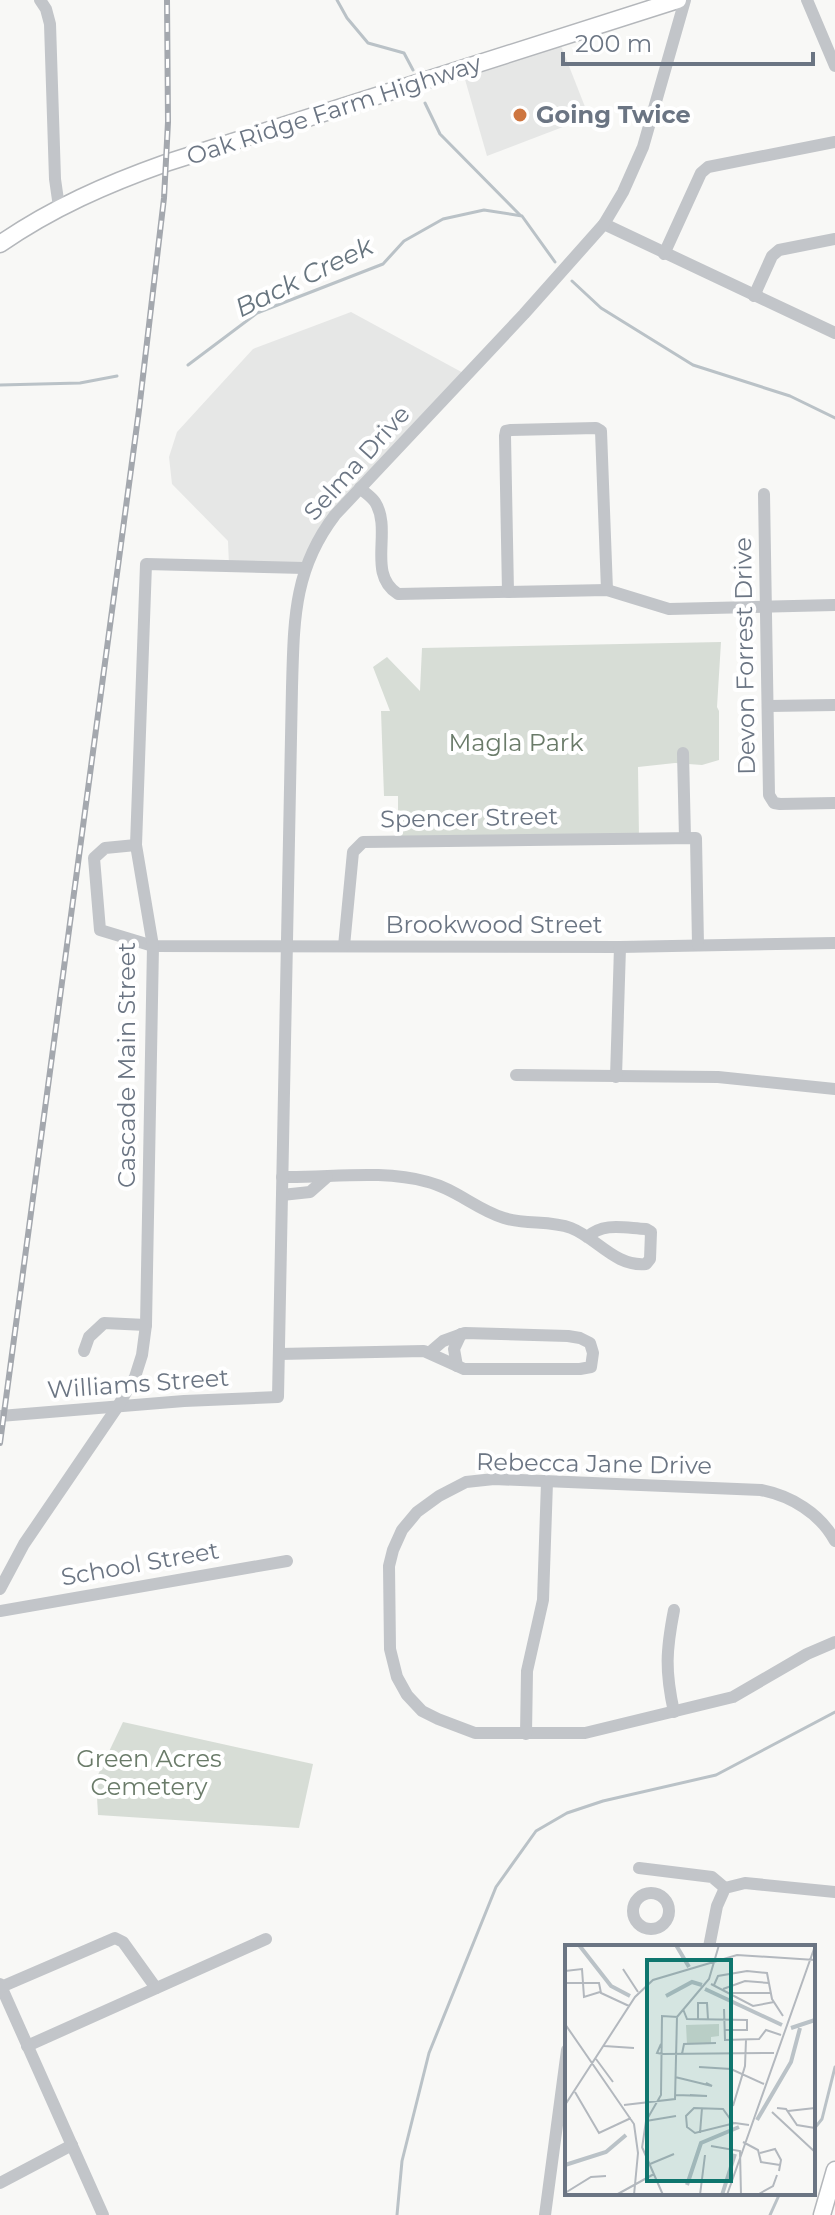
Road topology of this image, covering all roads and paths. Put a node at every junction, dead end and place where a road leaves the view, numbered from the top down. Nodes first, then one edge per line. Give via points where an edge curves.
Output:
1 (40, 0) edge
2 (678, 0) edge
3 (685, 0) edge
4 (807, 0) edge
5 (835, 66) edge
6 (835, 142) edge
7 (59, 207) junction
8 (604, 224) junction
9 (835, 239) edge
10 (0, 244) edge
11 (664, 254) junction
12 (754, 296) junction
13 (835, 333) edge
14 (360, 488) junction
15 (764, 494) dead end
16 (304, 568) junction
17 (607, 590) junction
18 (508, 592) junction
19 (835, 605) edge
20 (767, 606) junction
21 (835, 705) edge
22 (769, 706) junction
23 (683, 753) dead end
24 (835, 803) edge
25 (685, 838) junction
26 (136, 845) junction
27 (835, 943) edge
28 (698, 945) junction
29 (153, 946) junction
30 (287, 946) junction
31 (344, 946) junction
32 (620, 947) junction
33 (516, 1075) dead end
34 (616, 1077) junction
35 (835, 1089) edge
36 (282, 1177) junction
37 (327, 1177) junction
38 (282, 1195) junction
39 (587, 1237) junction
40 (146, 1325) junction
41 (461, 1334) junction
42 (84, 1351) dead end
43 (429, 1353) junction
44 (279, 1354) junction
45 (457, 1366) junction
46 (278, 1397) joint
47 (118, 1406) junction
48 (0, 1416) edge
49 (547, 1482) junction
50 (835, 1541) edge
51 (287, 1561) dead end
52 (0, 1589) edge
53 (674, 1610) dead end
54 (0, 1611) edge
55 (835, 1642) edge
56 (674, 1712) junction
57 (526, 1734) junction
58 (639, 1868) dead end
59 (656, 1870) junction
60 (725, 1888) junction
61 (835, 1892) edge
62 (653, 1893) dead end
63 (266, 1939) dead end
64 (709, 1945) edge
65 (1, 1986) edge
66 (156, 1988) junction
67 (27, 2046) junction
68 (565, 2065) edge
69 (72, 2145) junction
70 (835, 2170) edge
71 (0, 2183) edge
72 (103, 2215) edge
73 (545, 2215) edge
74 (822, 2215) edge

1 - 7 street via 50,24
2 - 7 main road, Oak Ridge Farm Highway via 166,163
3 - 8 street, Selma Drive via 643,147
4 - 5 street
6 - 11 street via 708,167
7 - 10 main road, Oak Ridge Farm Highway
8 - 11 street
8 - 14 street, Selma Drive
9 - 12 street via 779,250
11 - 12 street
12 - 13 street
14 - 16 street, Selma Drive via 321,534
14 - 18 street via 377,504 383,577 398,594
15 - 20 street, Devon Forrest Drive
16 - 26 street, Cascade Main Street via 146,564
16 - 30 street, Selma Drive via 294,625
17 - 18 street
17 - 18 street via 601,431 596,428 506,431
17 - 20 street via 669,609
19 - 20 street
20 - 22 street, Devon Forrest Drive
21 - 22 street
22 - 24 street, Devon Forrest Drive via 769,795 774,803
23 - 25 street
25 - 28 street via 696,838
25 - 31 street, Spencer Street via 363,842 353,852
26 - 29 street, Cascade Main Street
26 - 29 street, Brookwood Street via 105,848 94,858 100,930
27 - 28 street, Brookwood Street
28 - 32 street, Brookwood Street
29 - 30 street, Brookwood Street
29 - 40 street, Cascade Main Street
30 - 31 street, Brookwood Street
30 - 36 street, Selma Drive
31 - 32 street, Brookwood Street
32 - 34 street
33 - 34 street
34 - 35 street via 718,1077
36 - 37 street
36 - 38 street, Selma Drive
37 - 38 street via 310,1192
37 - 39 street via 412,1178 448,1189 494,1215 570,1228
38 - 44 street, Selma Drive
39 - 39 street via 634,1265 650,1259 651,1232 646,1229 606,1226
40 - 42 street via 104,1323 89,1337
40 - 47 street, Cascade Main Street via 135,1377
41 - 43 street
41 - 45 street via 454,1349
41 - 45 street via 580,1338 592,1347 593,1362 580,1369
43 - 44 street
43 - 45 street
44 - 46 street, Selma Drive
46 - 47 street, Williams Street
47 - 48 street, Williams Street
47 - 52 street, Cascade Main Street via 24,1544
49 - 50 street, Rebecca Jane Drive via 761,1490 796,1502
49 - 57 street via 543,1600 527,1671
49 - 57 street, Rebecca Jane Drive via 466,1482 439,1496 402,1530 389,1566 390,1649 407,1695 422,1711 456,1727 475,1733
51 - 54 street, School Street
53 - 56 street via 666,1655
55 - 56 street, Rebecca Jane Drive via 733,1697
56 - 57 street, Rebecca Jane Drive via 585,1733
58 - 59 street
59 - 60 street via 712,1877
59 - 62 street
60 - 61 street via 745,1883
60 - 64 street
63 - 66 street
65 - 66 street via 115,1938
65 - 67 street
66 - 67 street
67 - 69 street
68 - 73 street
69 - 71 street
69 - 72 street
70 - 74 main road

